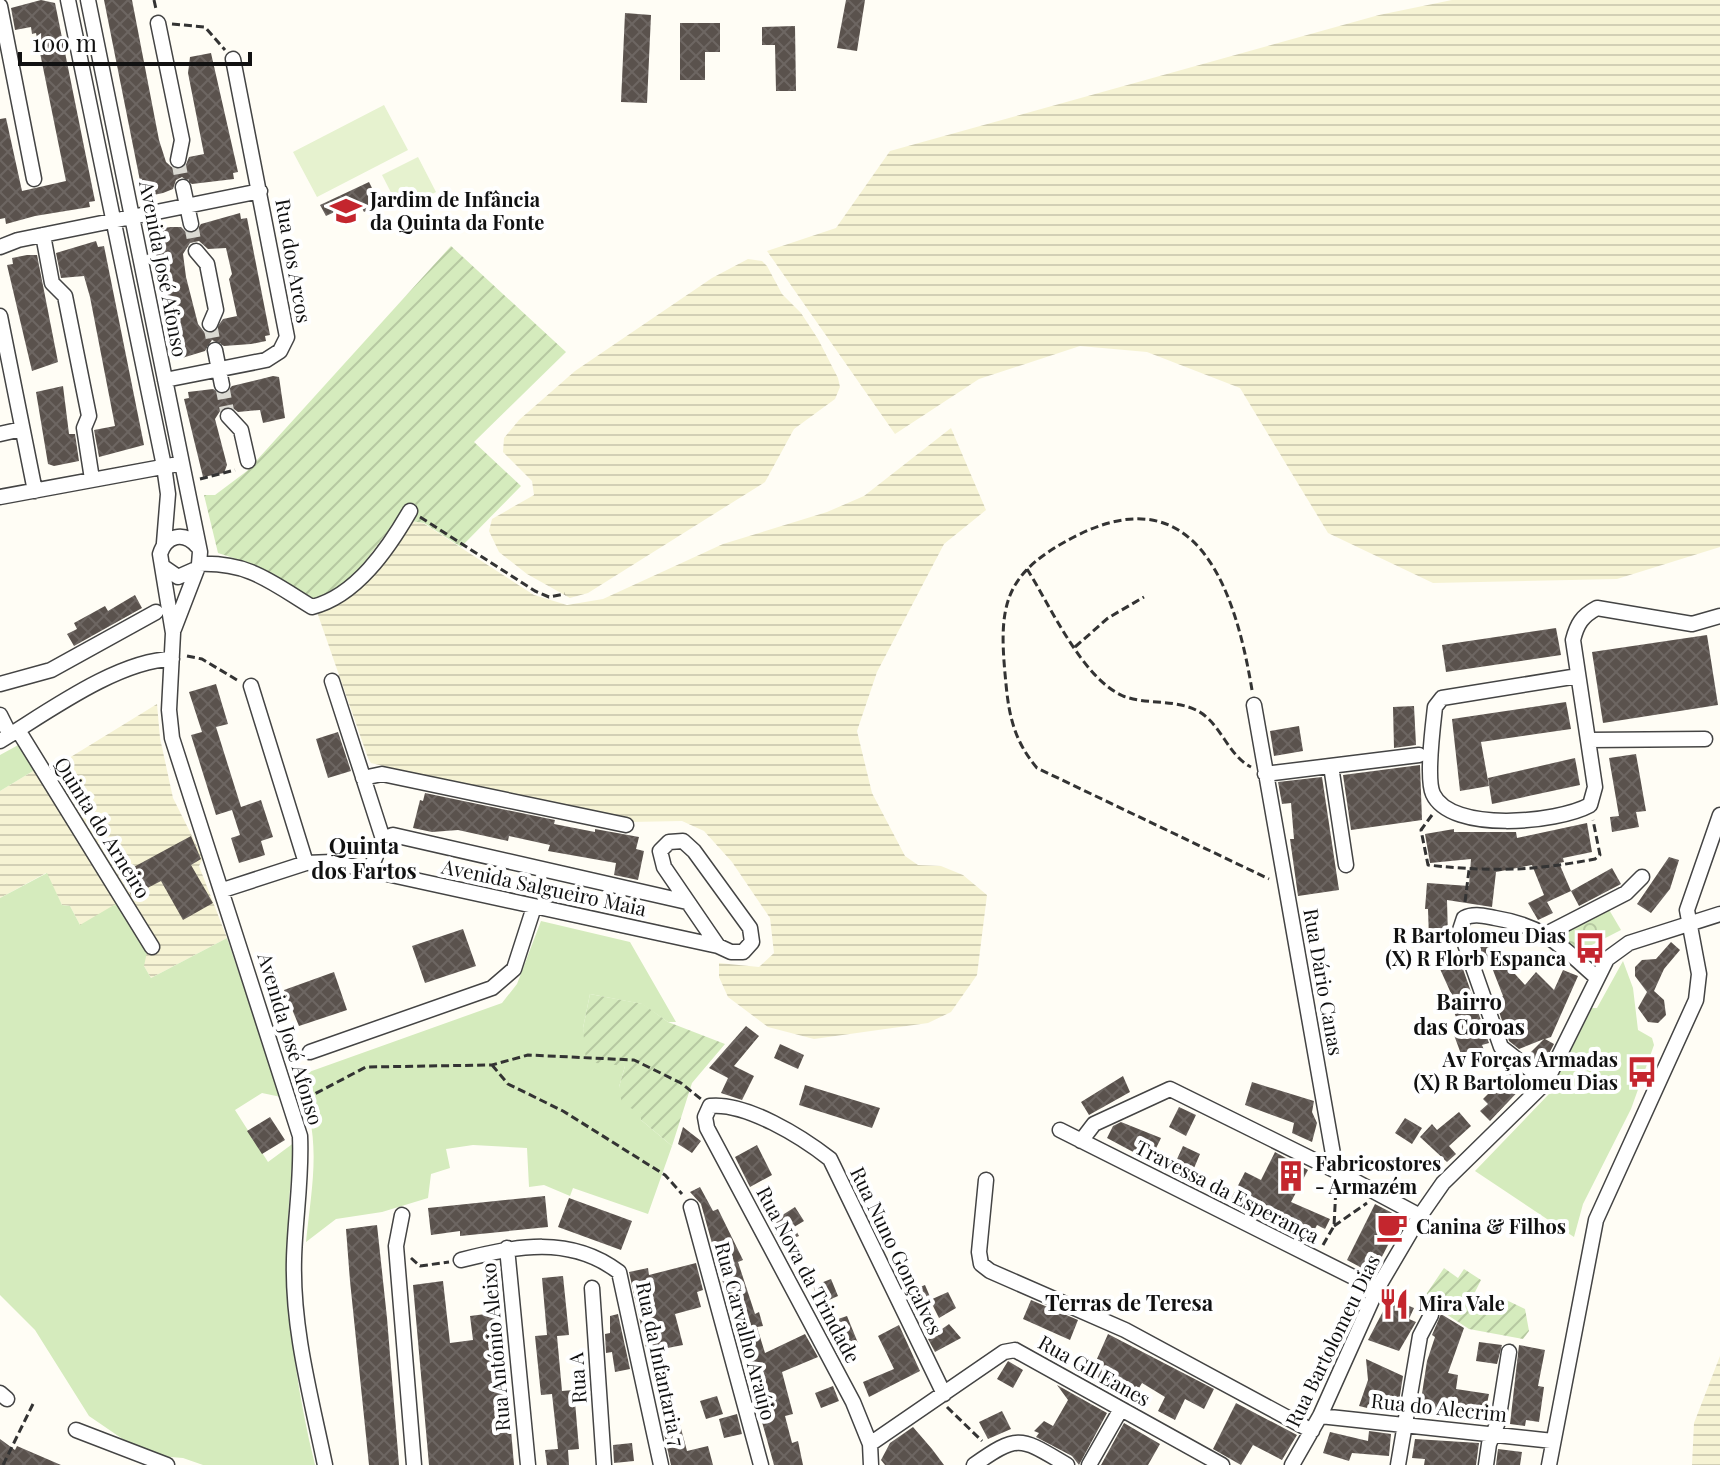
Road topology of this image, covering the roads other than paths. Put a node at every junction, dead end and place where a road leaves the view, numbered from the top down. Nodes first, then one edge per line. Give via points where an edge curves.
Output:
1 (68, 0) edge
2 (88, 0) edge
3 (0, 3) edge
4 (158, 23) road end
5 (233, 59) road end
6 (178, 160) tunnel mouth
7 (34, 179) dead end
8 (183, 187) tunnel mouth
9 (260, 191) junction
10 (187, 205) junction
11 (132, 217) junction
12 (113, 221) junction
13 (191, 224) tunnel mouth
14 (43, 235) junction
15 (0, 247) edge
16 (196, 251) tunnel mouth
17 (0, 316) edge
18 (210, 324) tunnel mouth
19 (215, 350) tunnel mouth
20 (3, 351) edge
21 (219, 369) junction
22 (165, 380) junction
23 (222, 385) tunnel mouth
24 (228, 416) tunnel mouth
25 (22, 429) junction
26 (0, 434) edge
27 (248, 461) road end
28 (181, 463) junction
29 (164, 466) junction
30 (92, 479) junction
31 (35, 491) junction
32 (0, 497) edge
33 (410, 511) road end
34 (164, 543) junction
35 (197, 546) junction
36 (162, 566) junction
37 (197, 567) junction
38 (156, 612) dead end
39 (1720, 616) edge
40 (173, 633) junction
41 (172, 659) junction
42 (1578, 676) junction
43 (332, 681) dead end
44 (0, 684) edge
45 (251, 686) road end
46 (1254, 705) road end
47 (0, 715) edge
48 (9, 735) edge
49 (1705, 739) dead end
50 (1589, 740) junction
51 (1419, 755) dead end
52 (1331, 766) junction
53 (1265, 774) junction
54 (363, 778) junction
55 (1720, 815) edge
56 (626, 825) dead end
57 (383, 839) junction
58 (306, 863) junction
59 (1346, 865) dead end
60 (370, 870) junction
61 (1642, 877) dead end
62 (223, 890) junction
63 (687, 902) junction
64 (534, 907) junction
65 (1720, 914) edge
66 (1687, 922) junction
67 (1548, 933) junction
68 (718, 946) junction
69 (152, 947) dead end
70 (1596, 977) junction
71 (310, 1052) dead end
72 (1546, 1082) junction
73 (710, 1106) joint
74 (1060, 1130) dead end
75 (1081, 1141) junction
76 (1336, 1171) junction
77 (986, 1180) dead end
78 (691, 1207) road end
79 (402, 1215) dead end
80 (1420, 1216) junction
81 (507, 1248) junction
82 (461, 1260) road end
83 (619, 1272) joint
84 (592, 1288) dead end
85 (1377, 1289) junction
86 (1431, 1315) dead end
87 (1509, 1352) dead end
88 (941, 1396) junction
89 (1121, 1409) junction
90 (1320, 1416) junction
91 (1406, 1425) junction
92 (76, 1430) dead end
93 (1312, 1431) junction
94 (1496, 1434) junction
95 (1553, 1441) junction
96 (870, 1444) junction
97 (167, 1465) edge
98 (325, 1465) edge
99 (414, 1465) edge
100 (528, 1465) edge
101 (604, 1465) edge
102 (661, 1465) edge
103 (761, 1465) edge
104 (871, 1465) edge
105 (974, 1465) edge
106 (1067, 1465) edge
107 (1089, 1465) edge
108 (1222, 1465) edge
109 (1292, 1465) edge
110 (1398, 1465) edge
111 (1486, 1465) edge
112 (1549, 1465) edge

1 - 12 street, Avenida José Afonso
2 - 11 street, Avenida José Afonso
3 - 7 street
4 - 6 street via 182,140
5 - 9 street, Rua dos Arcos
8 - 10 street
9 - 10 street
9 - 21 street, Rua dos Arcos via 287,337 275,356
10 - 11 street
10 - 13 street
11 - 12 street
11 - 22 street, Avenida José Afonso
12 - 14 street
12 - 29 street, Avenida José Afonso
14 - 15 street
14 - 30 street via 52,283 65,296 89,416 84,428
16 - 18 street via 207,264 216,310
17 - 20 street
19 - 21 street
20 - 25 street
21 - 22 street, Rua dos Arcos
21 - 23 street
22 - 28 street, Avenida José Afonso
24 - 27 street via 241,430
25 - 26 street
25 - 31 street
28 - 29 street
28 - 35 street, Avenida José Afonso
29 - 30 street
29 - 34 street, Avenida José Afonso
30 - 31 street
31 - 32 street
33 - 37 street via 349,590 332,602 312,607 248,568 227,563
34 - 35 street via 181,536
34 - 36 street
35 - 37 street
36 - 37 street via 178,577
36 - 40 street, Avenida José Afonso
37 - 40 street, Avenida José Afonso
38 - 44 street via 51,670
39 - 42 street via 1692,624 1597,608 1577,625 1573,640
40 - 41 street, Avenida José Afonso
41 - 48 street via 116,674
41 - 62 street, Avenida José Afonso via 172,738
42 - 50 street
42 - 50 street via 1442,698 1435,707 1431,790 1439,806 1452,815 1527,821 1590,805 1595,787
43 - 54 street
45 - 58 street
46 - 53 street, Rua Dário Canas
47 - 48 street, Quinta do Arneiro
48 - 69 street, Quinta do Arneiro
49 - 50 street
51 - 52 street
52 - 53 street
52 - 59 street
53 - 76 street, Rua Dário Canas
54 - 56 street via 382,774
54 - 57 street
55 - 66 street via 1690,894
57 - 60 street
57 - 63 street via 393,835
58 - 60 street, Avenida Salgueiro Maia
58 - 62 street, Avenida Salgueiro Maia
60 - 64 street, Avenida Salgueiro Maia
61 - 67 street via 1626,893
62 - 98 street, Avenida José Afonso via 300,1136 294,1260 301,1352
63 - 68 street, Avenida Salgueiro Maia
63 - 68 street, Avenida Salgueiro Maia via 664,867 660,851 669,842 683,841 694,851 750,928 752,942 743,952
64 - 68 street, Avenida Salgueiro Maia
64 - 71 street via 514,969 492,988
65 - 66 street, Rua Bartolomeu Dias
66 - 70 street, Rua Bartolomeu Dias via 1616,950
66 - 95 street via 1699,974 1696,1000 1596,1220
67 - 70 street
67 - 72 street via 1524,923 1467,915 1460,930 1501,1047
70 - 72 street, Rua Bartolomeu Dias
72 - 80 street, Rua Bartolomeu Dias via 1443,1183
73 - 88 street, Rua Nuno Gonçalves via 737,1108 806,1140 830,1159
73 - 96 street, Rua Nova da Trindade via 707,1128 853,1402
74 - 75 street, Travessa da Esperança
75 - 76 street via 1094,1124 1170,1089
75 - 85 street, Travessa da Esperança
76 - 80 street
77 - 93 street via 979,1252 981,1264 990,1271 1125,1330
78 - 103 street, Rua Carvalho Araújo
79 - 99 street via 396,1246
80 - 85 street, Rua Bartolomeu Dias
81 - 82 street
81 - 83 street, Rua António Aleixo via 543,1244 572,1250
81 - 100 street, Rua António Aleixo
83 - 102 street, Rua da Infantaria 7
84 - 101 street, Rua A
85 - 90 street, Rua Bartolomeu Dias
86 - 91 street via 1420,1336
87 - 94 street
88 - 89 street, Rua GIl Eanes via 1004,1352 1015,1350
88 - 96 street, Rua GIl Eanes
89 - 107 street
89 - 108 street, Rua GIl Eanes
90 - 91 street, Rua do Alecrim
90 - 93 street, Rua Bartolomeu Dias
91 - 94 street, Rua do Alecrim
91 - 110 street
92 - 97 street
93 - 109 street, Rua Bartolomeu Dias
94 - 95 street, Rua do Alecrim
94 - 111 street
95 - 112 street
96 - 104 street, Rua Nova da Trindade
105 - 106 street via 1006,1442 1030,1443

